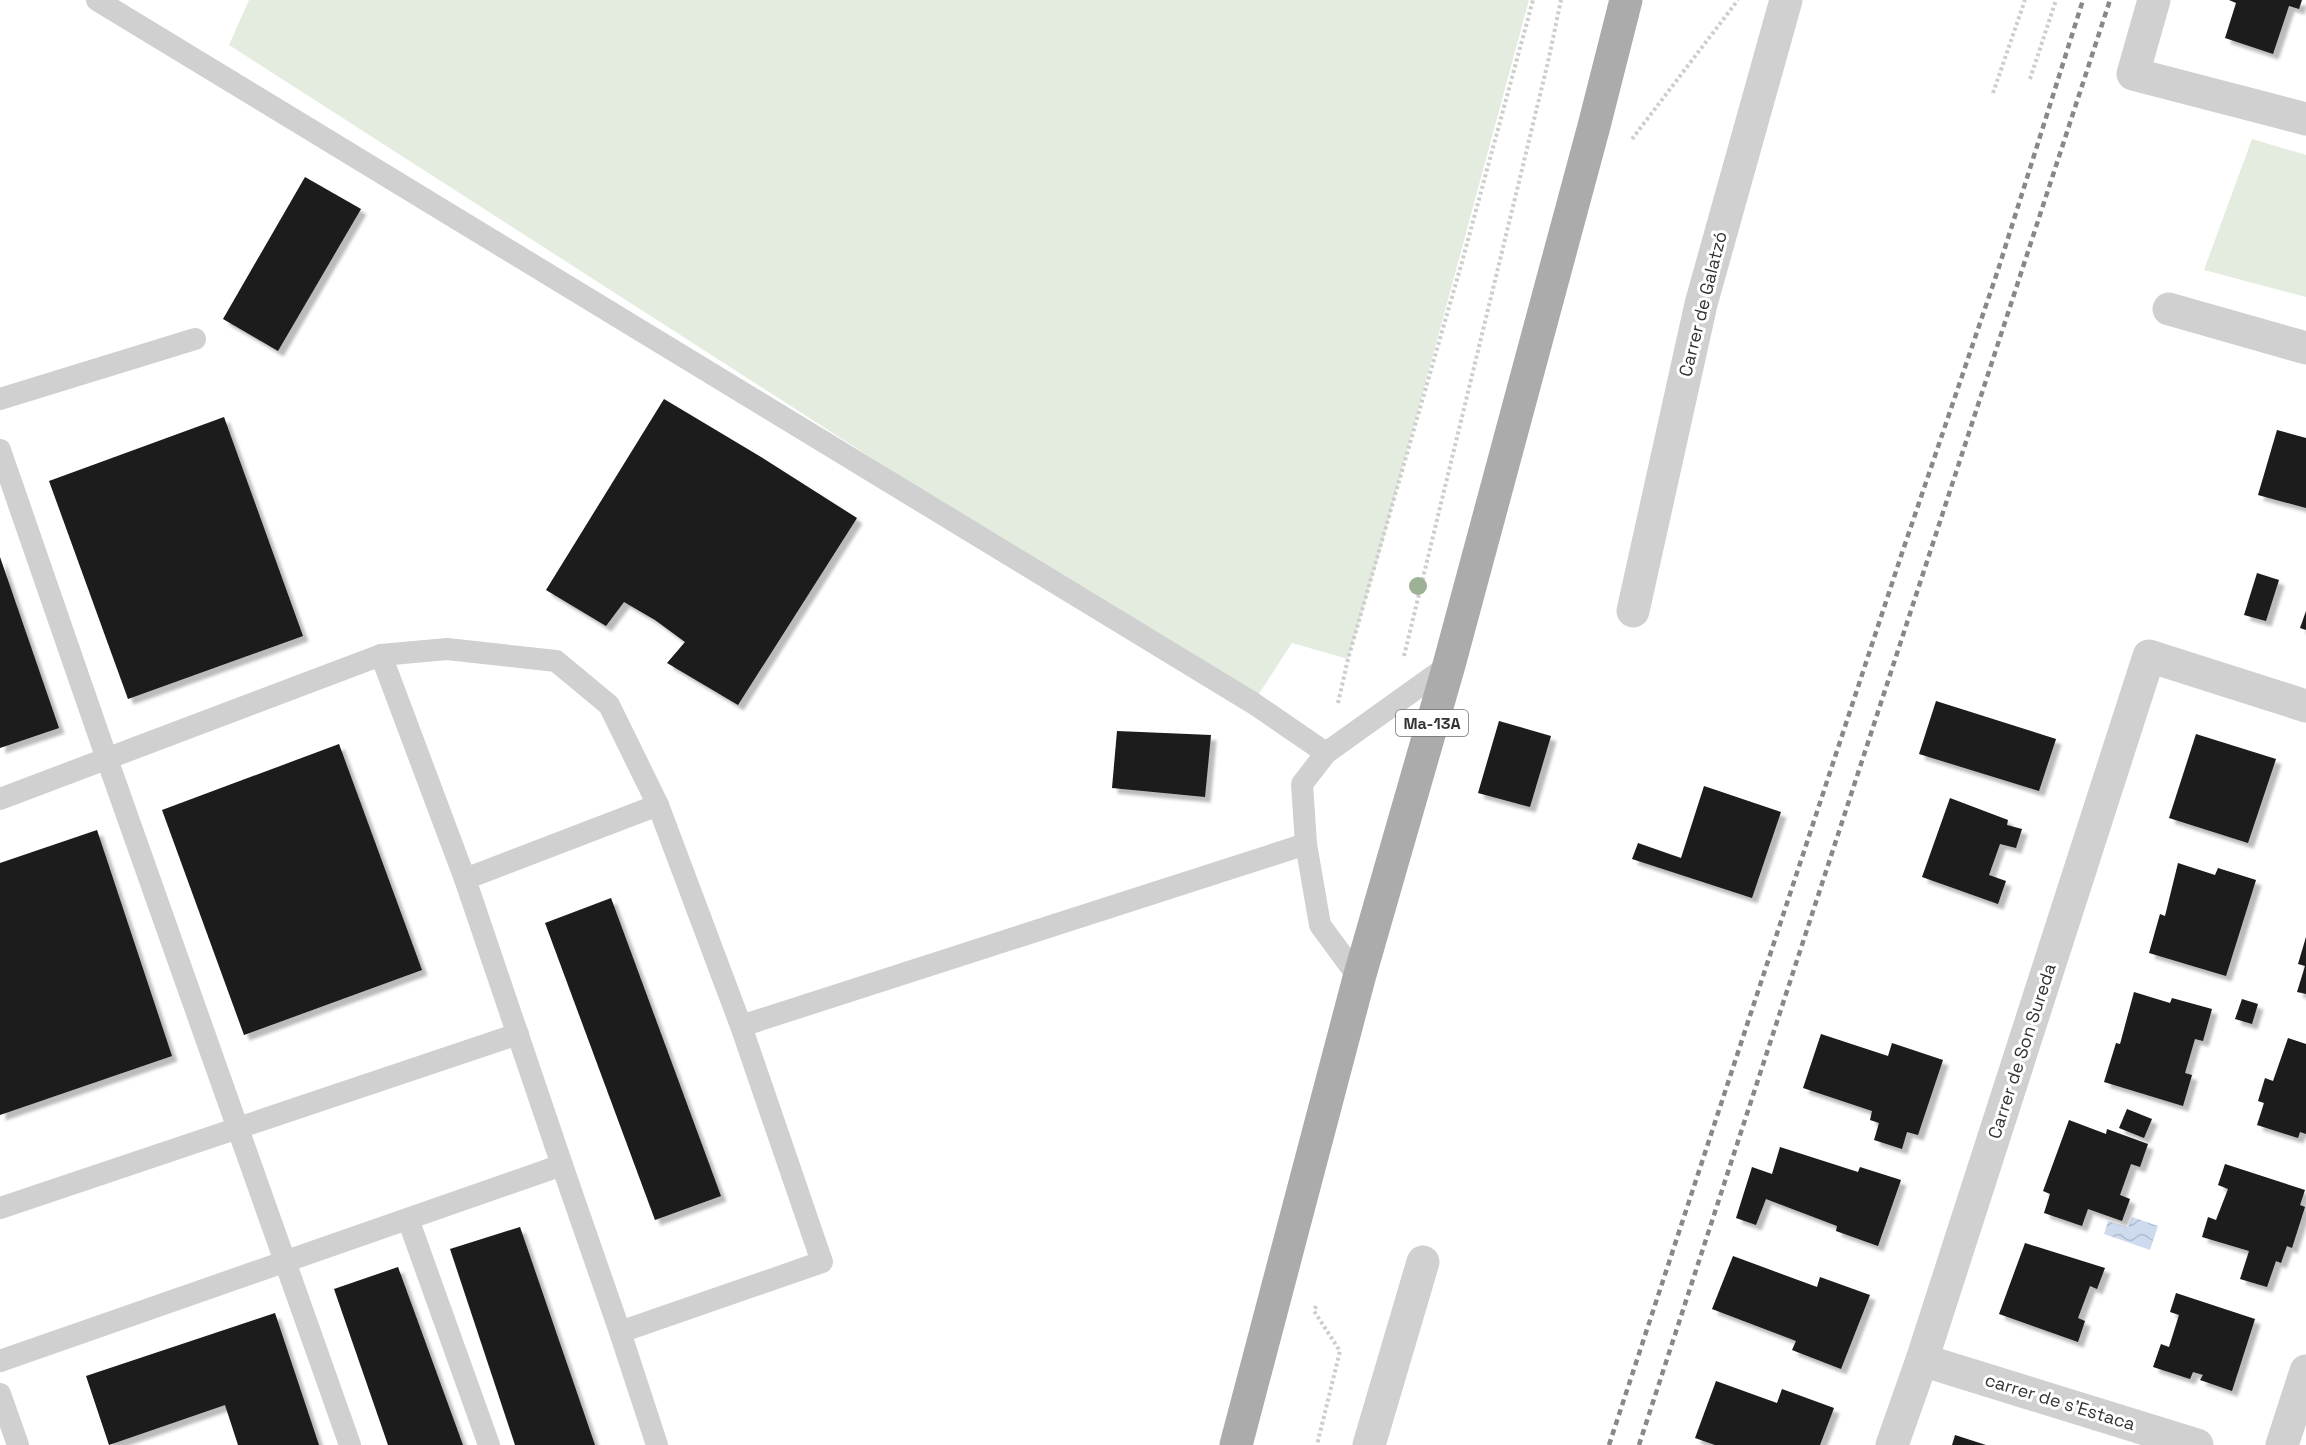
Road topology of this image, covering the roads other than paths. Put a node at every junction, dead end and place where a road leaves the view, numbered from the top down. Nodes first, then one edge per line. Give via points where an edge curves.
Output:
1 (97, 0) edge
2 (1626, 0) edge
3 (1785, 0) edge
4 (2154, 0) edge
5 (2306, 119) edge
6 (2169, 309) dead end
7 (195, 339) dead end
8 (2306, 348) edge
9 (0, 399) edge
10 (0, 450) edge
11 (1634, 611) dead end
12 (381, 655) junction
13 (1449, 665) junction
14 (2306, 706) edge
15 (1326, 753) junction
16 (107, 759) junction
17 (0, 800) edge
18 (658, 805) junction
19 (1306, 844) junction
20 (465, 879) junction
21 (1359, 978) junction
22 (741, 1026) junction
23 (518, 1034) junction
24 (238, 1127) junction
25 (562, 1165) junction
26 (0, 1208) edge
27 (408, 1219) junction
28 (285, 1261) junction
29 (1424, 1262) dead end
30 (620, 1332) junction
31 (1922, 1359) junction
32 (0, 1361) edge
33 (2306, 1371) edge
34 (0, 1394) edge
35 (18, 1445) edge
36 (350, 1445) edge
37 (489, 1445) edge
38 (657, 1445) edge
39 (1236, 1445) edge
40 (1369, 1445) edge
41 (1892, 1445) edge
42 (2197, 1445) edge
43 (2282, 1445) edge

1 - 15 lane via 1253,703
2 - 13 main road, Ma-13A
3 - 11 street, Carrer de Galatzó via 1701,304
4 - 5 street via 2133,74
6 - 8 street
7 - 9 lane
10 - 16 lane
12 - 16 lane
12 - 18 lane via 447,649 556,661 609,705
12 - 20 lane
13 - 15 lane
13 - 21 main road, Ma-13A
14 - 31 street, Carrer de Son Sureda via 2149,656
15 - 19 lane via 1302,784
16 - 17 lane
16 - 24 lane
18 - 20 lane
18 - 22 lane
19 - 21 lane via 1320,925
19 - 22 lane
20 - 23 lane
21 - 39 main road, Ma-13A
22 - 30 lane via 822,1262
23 - 24 lane
23 - 25 lane
24 - 26 lane
24 - 28 lane
25 - 27 lane
25 - 30 lane
27 - 28 lane
27 - 37 lane
28 - 32 lane
28 - 36 lane
29 - 40 street
30 - 38 lane
31 - 41 street, Carrer de Son Sureda
31 - 42 street, carrer de s'Estaca
33 - 43 street
34 - 35 lane

